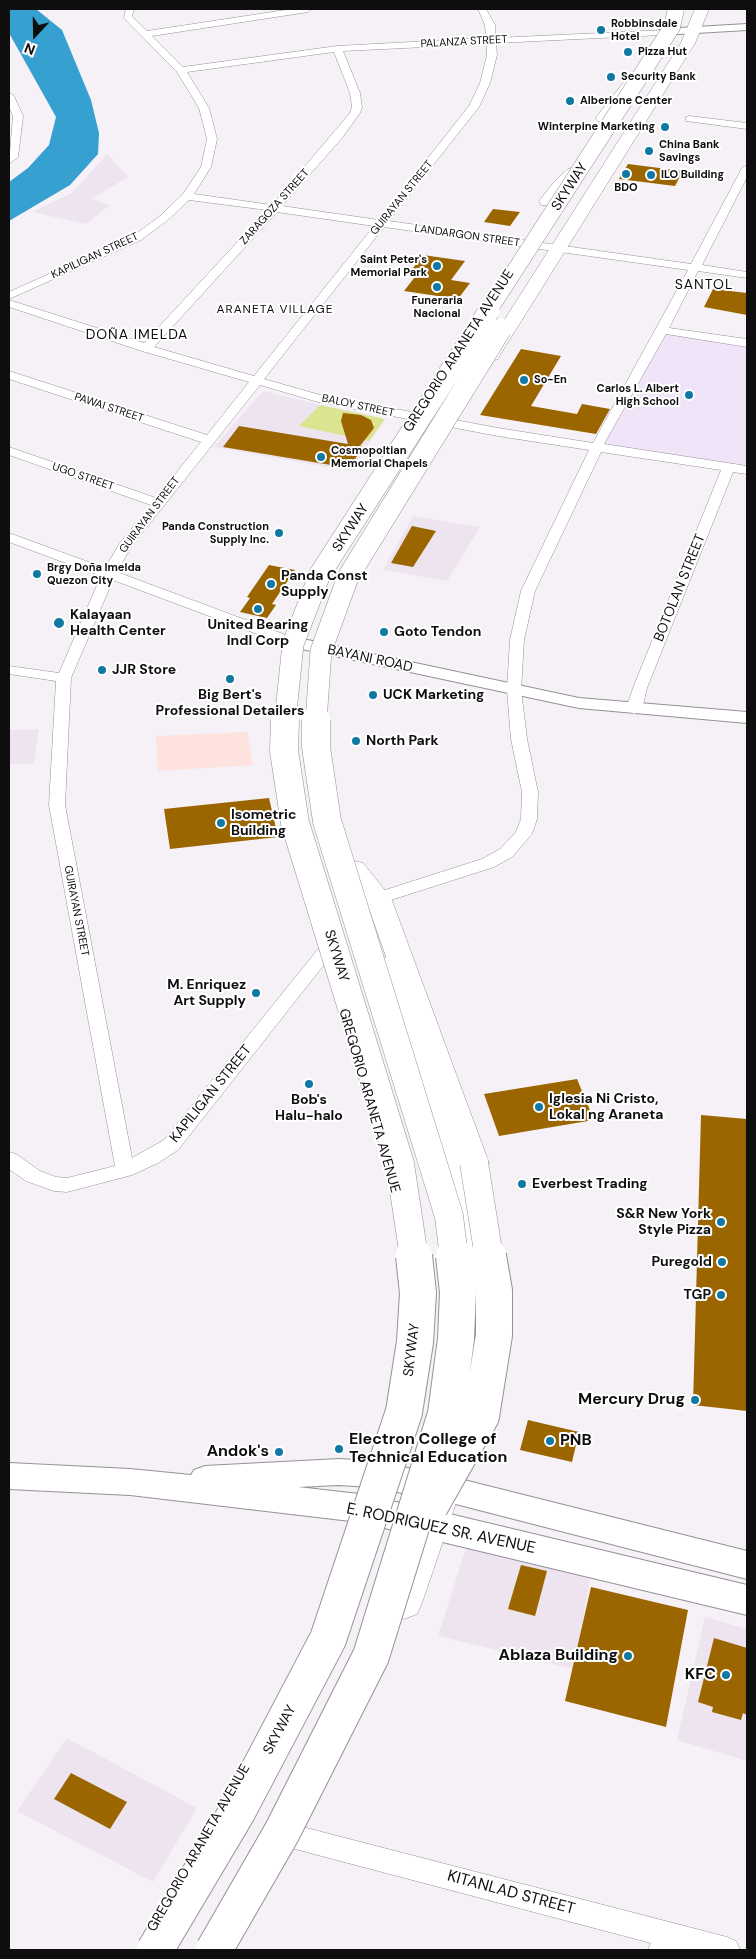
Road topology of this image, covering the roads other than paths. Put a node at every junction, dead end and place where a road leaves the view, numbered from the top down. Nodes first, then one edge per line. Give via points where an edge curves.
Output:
1 (130, 9) edge
2 (308, 9) edge
3 (482, 9) edge
4 (672, 9) edge
5 (676, 9) edge
6 (697, 16) edge
7 (747, 27) edge
8 (662, 32) junction
9 (146, 34) junction
10 (491, 41) junction
11 (337, 49) junction
12 (181, 70) junction
13 (635, 78) junction
14 (9, 96) edge
15 (689, 119) dead end
16 (747, 126) edge
17 (9, 161) edge
18 (747, 168) edge
19 (574, 172) junction
20 (187, 196) junction
21 (547, 202) junction
22 (275, 208) junction
23 (380, 223) junction
24 (528, 244) junction
25 (557, 248) junction
26 (694, 268) junction
27 (747, 275) edge
28 (9, 296) edge
29 (9, 304) edge
30 (662, 330) junction
31 (747, 343) edge
32 (146, 348) junction
33 (9, 375) edge
34 (257, 381) junction
35 (442, 388) junction
36 (416, 418) junction
37 (448, 424) junction
38 (210, 440) junction
39 (596, 448) junction
40 (9, 451) edge
41 (728, 469) junction
42 (747, 470) edge
43 (158, 503) junction
44 (9, 538) edge
45 (109, 574) junction
46 (289, 641) junction
47 (327, 650) junction
48 (9, 670) edge
49 (64, 678) junction
50 (514, 690) junction
51 (634, 709) junction
52 (747, 718) edge
53 (374, 906) junction
54 (325, 952) junction
55 (9, 1159) edge
56 (125, 1170) junction
57 (371, 1474) junction
58 (9, 1476) edge
59 (130, 1482) junction
60 (444, 1488) junction
61 (359, 1508) junction
62 (433, 1524) junction
63 (405, 1551) junction
64 (747, 1565) edge
65 (747, 1600) edge
66 (295, 1837) junction
67 (664, 1942) edge
68 (138, 1950) edge
69 (155, 1950) edge
70 (214, 1950) edge
71 (229, 1950) edge
72 (727, 1950) edge

1 - 9 street, KAPILIGAN STREET via 127,16
2 - 9 street
3 - 10 street, GUIRAYAN STREET via 490,25
4 - 8 main road, GREGORIO ARANETA AVENUE
5 - 35 main road, SKYWAY, bridge via 672,26 663,41
6 - 7 street, PALANZA STREET
6 - 8 street, PALANZA STREET
6 - 25 main road, GREGORIO ARANETA AVENUE
6 - 63 main road, SKYWAY, bridge via 348,577 321,651 316,698 316,748 327,820 449,1216 458,1292 456,1339 446,1414
8 - 10 street, PALANZA STREET
8 - 13 main road, GREGORIO ARANETA AVENUE
9 - 12 street, KAPILIGAN STREET
10 - 11 street, PALANZA STREET
10 - 23 street, GUIRAYAN STREET via 489,70 474,107
11 - 12 street, PALANZA STREET
11 - 22 street, ZARAGOZA STREET via 355,93 355,113
12 - 20 street, KAPILIGAN STREET via 204,108 212,139 206,167
13 - 19 main road, GREGORIO ARANETA AVENUE
13 - 21 main road via 603,118
14 - 17 street via 18,116 13,157
15 - 16 street
18 - 26 street
19 - 21 main road
19 - 24 main road, GREGORIO ARANETA AVENUE
20 - 22 street, LANDARGON STREET
20 - 28 street, KAPILIGAN STREET via 138,238
21 - 35 main road, bridge via 496,280
22 - 23 street, LANDARGON STREET
22 - 32 street, ZARAGOZA STREET
23 - 24 street, LANDARGON STREET
23 - 34 street, GUIRAYAN STREET
24 - 25 street, LANDARGON STREET
24 - 36 main road, GREGORIO ARANETA AVENUE
25 - 26 street, LANDARGON STREET
25 - 37 main road, GREGORIO ARANETA AVENUE
26 - 27 street, LANDARGON STREET
26 - 30 street
29 - 32 street, BALOY STREET
30 - 31 street
30 - 39 street
32 - 34 street, BALOY STREET
33 - 38 street, PAWAI STREET
34 - 36 street, BALOY STREET via 318,398
34 - 38 street, GUIRAYAN STREET
35 - 69 main road, SKYWAY, bridge via 320,574 293,644 284,751 295,823 400,1164 411,1224 418,1293 415,1342 404,1412 328,1639 237,1812
36 - 37 street, BALOY STREET
36 - 46 main road, GREGORIO ARANETA AVENUE via 315,574
37 - 39 street, BALOY STREET
37 - 47 main road, GREGORIO ARANETA AVENUE via 353,579
38 - 43 street, GUIRAYAN STREET
39 - 41 street, BALOY STREET
39 - 50 street via 528,591 517,640
40 - 43 street, UGO STREET
41 - 42 street, BALOY STREET
41 - 51 street, BOTOLAN STREET
43 - 45 street, GUIRAYAN STREET via 125,546
44 - 45 street, BAYANI ROAD
45 - 46 street, BAYANI ROAD
45 - 49 street, GUIRAYAN STREET
46 - 47 street, BAYANI ROAD
46 - 54 main road, GREGORIO ARANETA AVENUE via 280,701 279,752 287,826
47 - 50 street, BAYANI ROAD
47 - 53 main road, GREGORIO ARANETA AVENUE via 328,748 339,819 354,869
48 - 49 street
49 - 56 street, GUIRAYAN STREET via 57,805
50 - 51 street, BAYANI ROAD via 579,703
50 - 53 street via 519,739 530,792 529,819 524,834 506,852 488,863
51 - 52 street, BAYANI ROAD
53 - 60 main road via 454,1165 464,1213 471,1291 470,1338 461,1415
53 - 63 main road, bridge via 474,1163 494,1291 494,1335 481,1416
54 - 56 street, KAPILIGAN STREET via 171,1144
54 - 57 main road, GREGORIO ARANETA AVENUE via 392,1171 402,1226 405,1343 392,1411
55 - 56 street, KAPILIGAN STREET via 33,1176 67,1186
57 - 59 main road, E. RODRIGUEZ SR. AVENUE via 338,1472
57 - 60 main road, E. RODRIGUEZ SR. AVENUE
57 - 61 main road, GREGORIO ARANETA AVENUE
58 - 59 main road, E. RODRIGUEZ SR. AVENUE
59 - 61 main road, E. RODRIGUEZ SR. AVENUE
60 - 62 main road
60 - 64 main road, E. RODRIGUEZ SR. AVENUE
61 - 62 main road, E. RODRIGUEZ SR. AVENUE
61 - 68 main road, GREGORIO ARANETA AVENUE via 317,1634 226,1807
62 - 65 main road, E. RODRIGUEZ SR. AVENUE
62 - 66 main road via 384,1661
63 - 70 main road, SKYWAY, bridge via 371,1656 282,1832
66 - 67 street, KITANLAD STREET
66 - 71 main road
67 - 72 street, KITANLAD STREET

